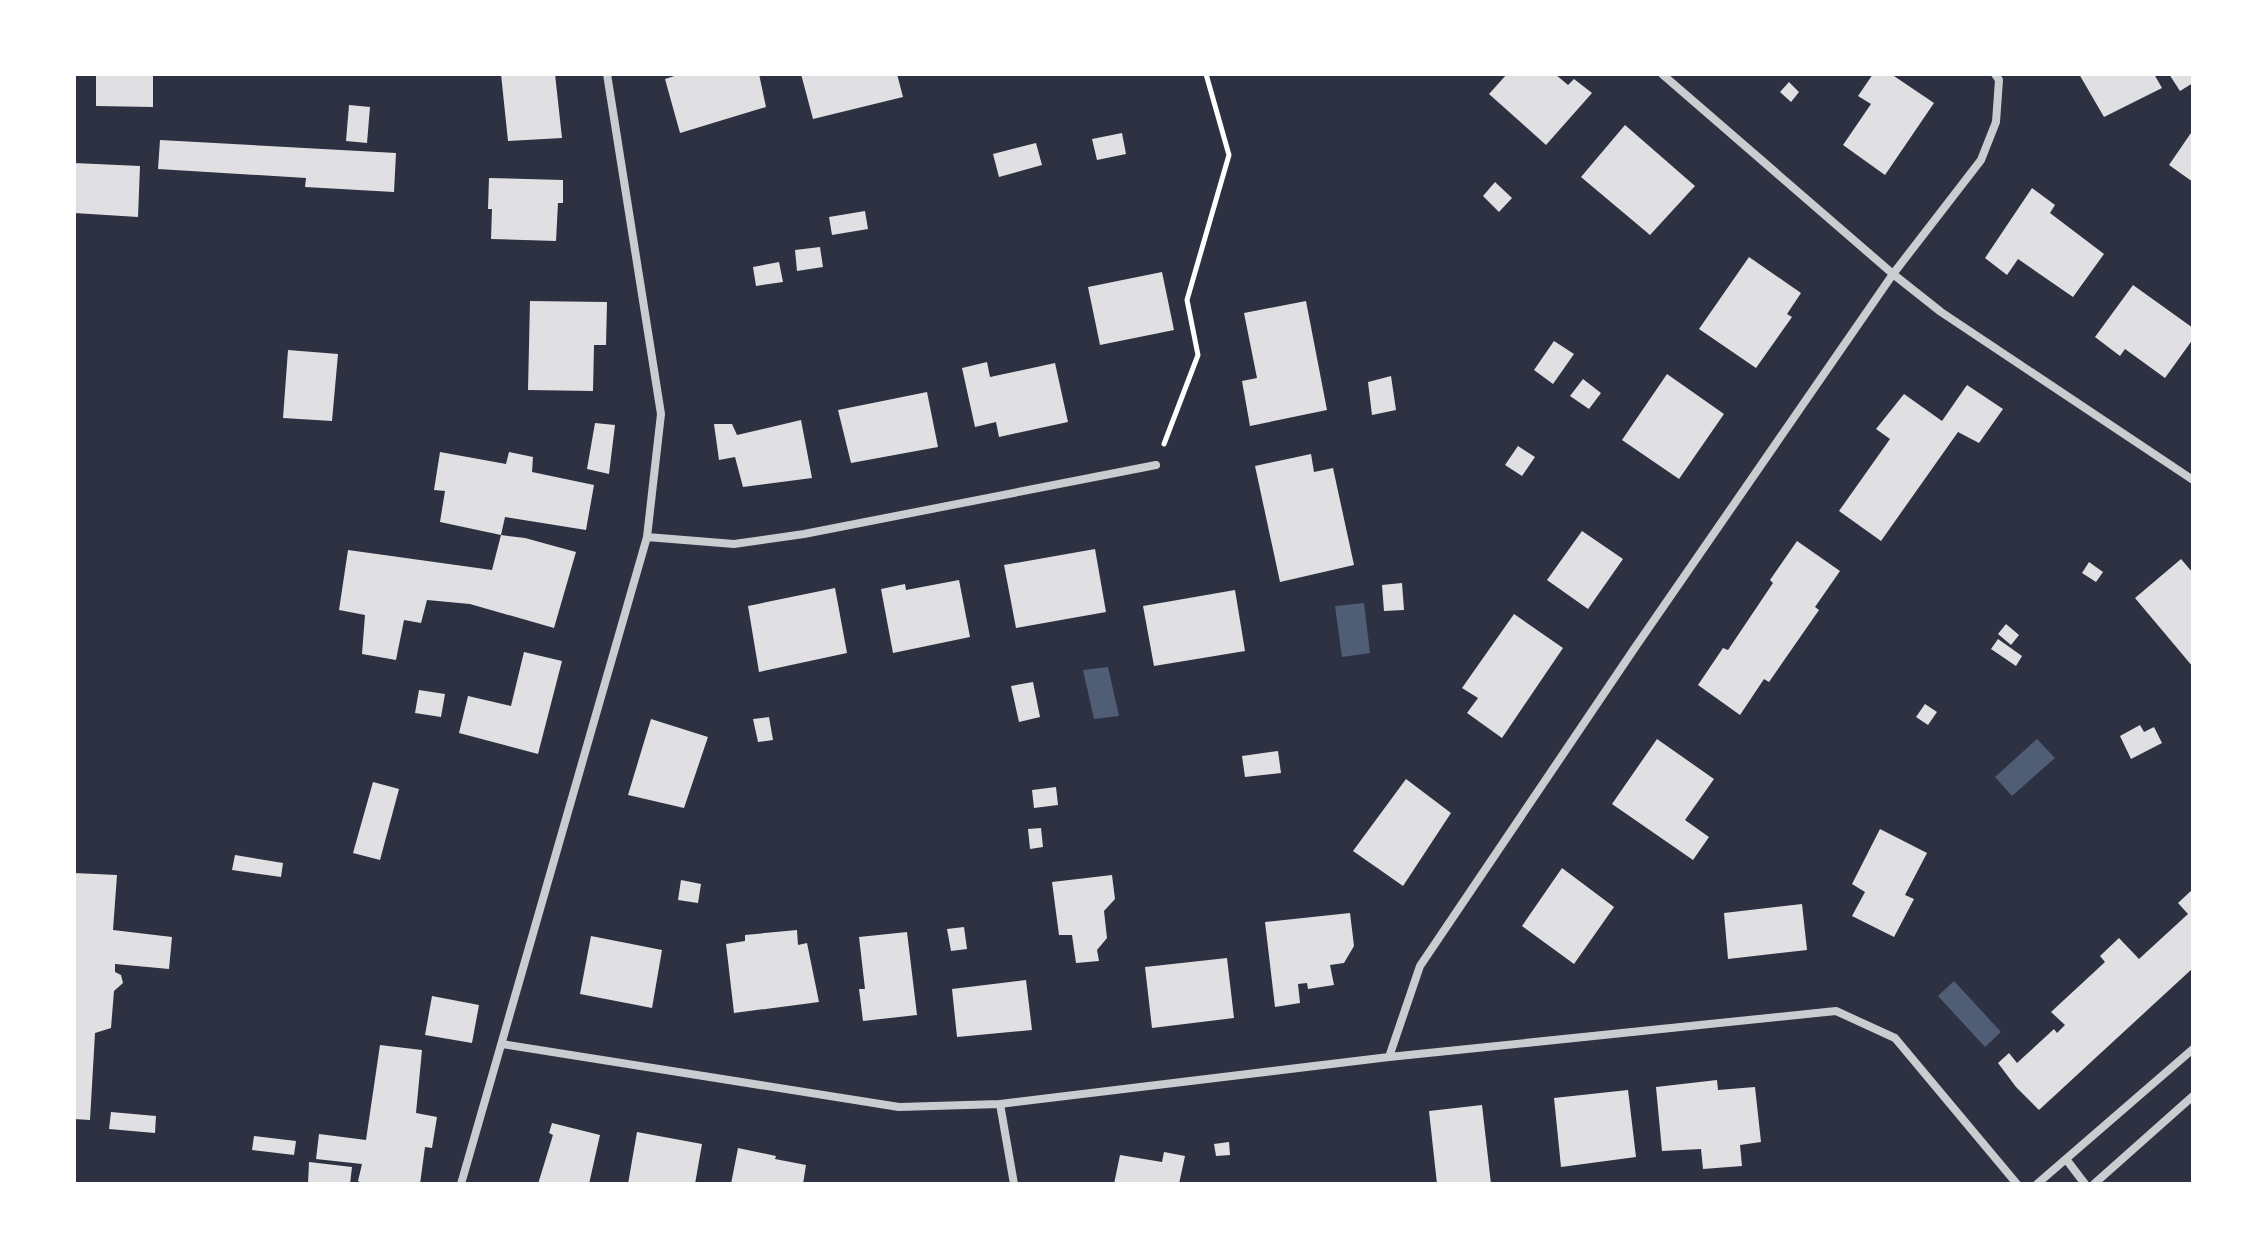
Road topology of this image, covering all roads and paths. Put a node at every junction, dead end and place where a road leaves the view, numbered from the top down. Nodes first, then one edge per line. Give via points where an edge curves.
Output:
1 (607, 74) edge
2 (1206, 74) edge
3 (1662, 74) edge
4 (1995, 74) edge
5 (1893, 274) junction
6 (1156, 465) joint
7 (2193, 480) edge
8 (647, 537) junction
9 (502, 1044) junction
10 (2193, 1049) edge
11 (1389, 1057) junction
12 (2193, 1096) edge
13 (1000, 1104) junction
14 (2066, 1159) junction
15 (461, 1184) edge
16 (1014, 1184) edge
17 (2017, 1184) edge
18 (2037, 1184) edge
19 (2085, 1184) edge
20 (2094, 1184) edge

1 - 8 street via 661,414
2 - 6 path via 1229,155 1187,300 1198,355
3 - 5 street
4 - 5 street via 1996,122 1981,160
5 - 7 street via 1941,312
5 - 11 street via 1420,966
6 - 8 street via 734,544
8 - 9 street
9 - 13 street via 899,1107
9 - 15 street
10 - 14 street
11 - 13 street
11 - 17 street via 1836,1011 1895,1038
12 - 20 street
13 - 16 street
14 - 18 street
14 - 19 street

